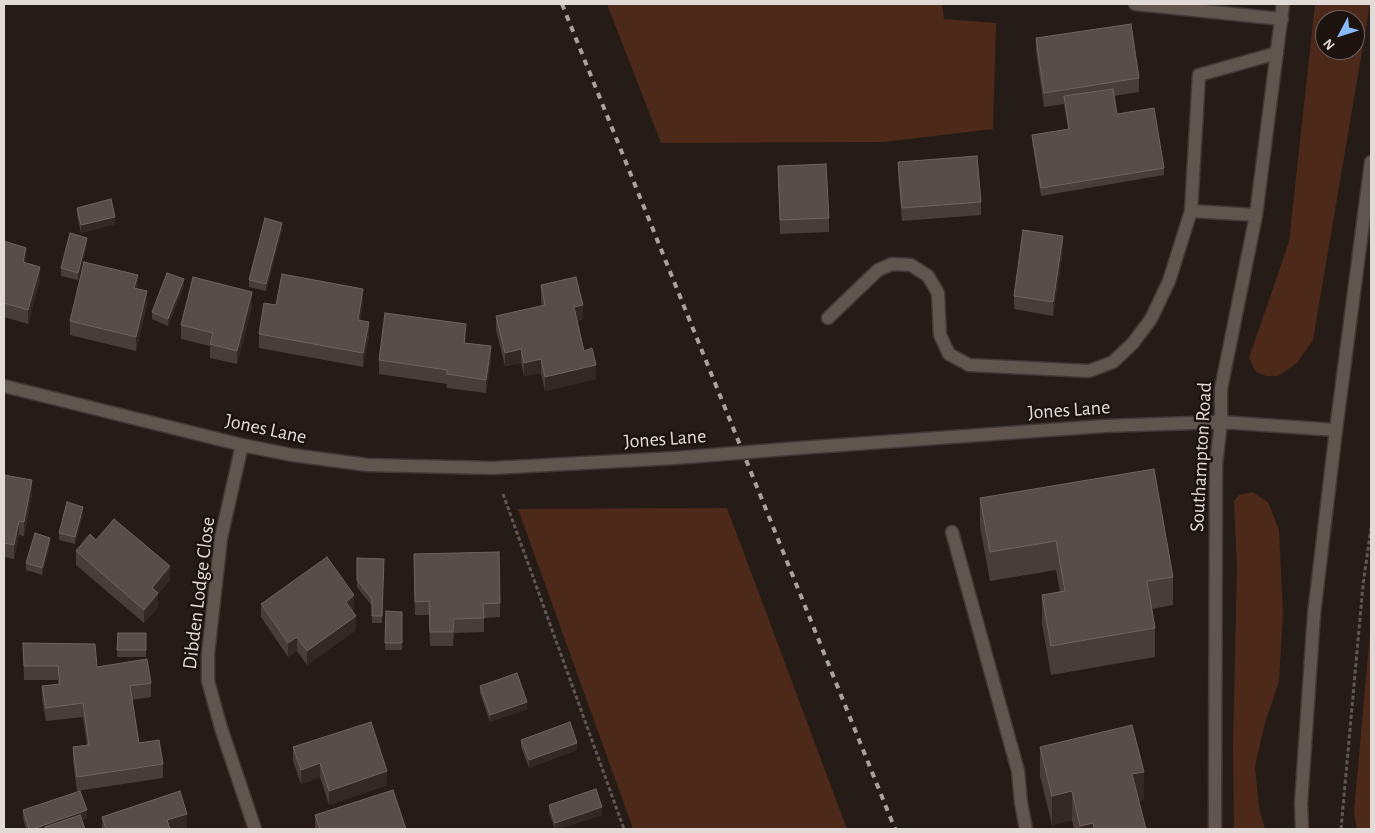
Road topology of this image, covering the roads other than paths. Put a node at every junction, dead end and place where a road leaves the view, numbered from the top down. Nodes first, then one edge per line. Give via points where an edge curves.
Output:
1 (1135, 4) edge
2 (1283, 4) edge
3 (1282, 19) junction
4 (1277, 53) junction
5 (1371, 162) edge
6 (1191, 211) junction
7 (1256, 215) junction
8 (1367, 222) edge
9 (828, 318) dead end
10 (4, 386) edge
11 (1221, 422) junction
12 (1336, 430) junction
13 (242, 445) junction
14 (952, 532) dead end
15 (1215, 828) edge
16 (254, 829) edge
17 (1026, 829) edge
18 (1302, 829) edge

1 - 3 street
2 - 3 street, Southampton Road
3 - 4 street, Southampton Road
4 - 6 street via 1199,75
4 - 7 street, Southampton Road
5 - 8 street
6 - 7 street
6 - 9 street via 1169,281 1151,320 1133,344 1113,362 1090,371 969,365 949,354 940,335 938,293 928,276 911,265 892,264 878,270
7 - 11 street, Southampton Road via 1221,389
8 - 12 street
10 - 13 street, Jones Lane
11 - 12 street, Jones Lane
11 - 13 street, Jones Lane, bridge via 1105,426 493,468 368,465
11 - 15 street, Southampton Road via 1216,464
12 - 18 street via 1314,614
13 - 16 street, Dibden Lodge Close via 221,538 208,681
14 - 17 street via 1018,771

